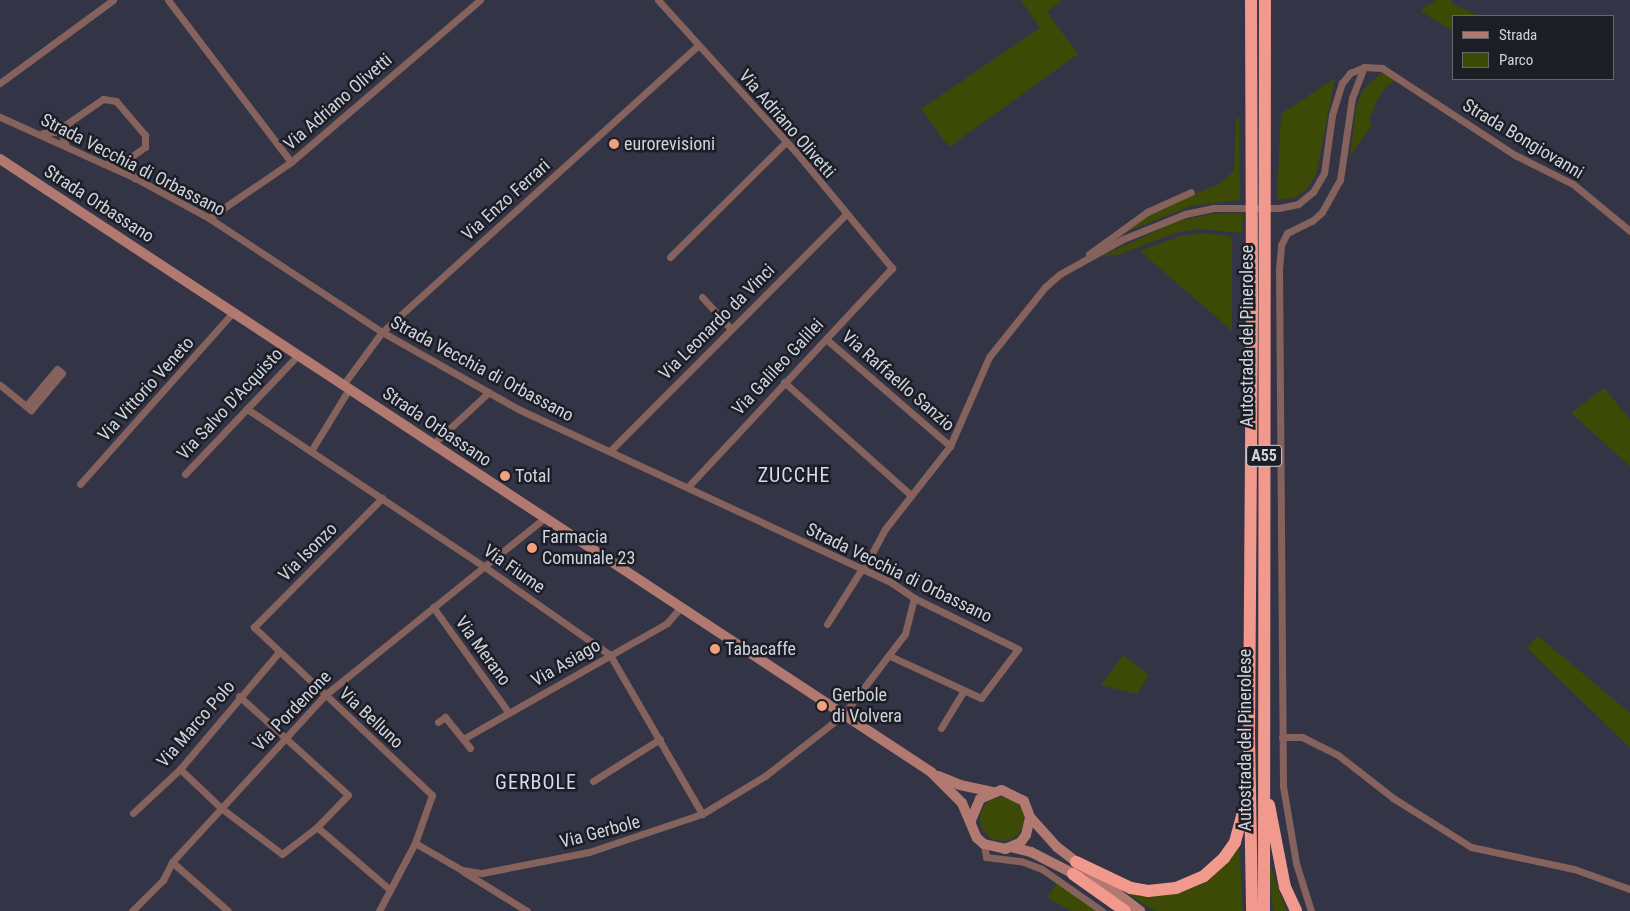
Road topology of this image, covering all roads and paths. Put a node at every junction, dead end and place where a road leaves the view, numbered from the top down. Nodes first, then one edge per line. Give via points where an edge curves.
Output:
1 (113, 0) edge
2 (168, 0) edge
3 (480, 0) edge
4 (658, 0) edge
5 (1251, 0) edge
6 (1265, 0) edge
7 (698, 45) junction
8 (1364, 66) junction
9 (0, 83) edge
10 (0, 116) edge
11 (67, 125) junction
12 (41, 133) junction
13 (786, 142) junction
14 (66, 146) junction
15 (0, 159) edge
16 (130, 159) junction
17 (291, 162) junction
18 (103, 164) junction
19 (135, 178) junction
20 (1190, 192) dead end
21 (845, 216) junction
22 (209, 218) junction
23 (1630, 231) edge
24 (670, 257) dead end
25 (1082, 261) junction
26 (892, 268) joint
27 (702, 297) dead end
28 (234, 312) junction
29 (731, 329) junction
30 (382, 332) junction
31 (826, 338) junction
32 (298, 355) junction
33 (784, 382) junction
34 (0, 385) edge
35 (346, 387) junction
36 (489, 392) junction
37 (26, 406) junction
38 (247, 409) junction
39 (433, 444) junction
40 (950, 446) junction
41 (611, 450) junction
42 (311, 451) junction
43 (185, 474) dead end
44 (80, 484) dead end
45 (688, 487) junction
46 (910, 495) junction
47 (382, 498) junction
48 (544, 518) junction
49 (482, 565) junction
50 (862, 570) junction
51 (914, 598) junction
52 (433, 607) junction
53 (680, 608) junction
54 (827, 624) dead end
55 (254, 627) joint
56 (279, 652) junction
57 (610, 655) junction
58 (890, 656) junction
59 (963, 692) junction
60 (325, 694) junction
61 (239, 696) junction
62 (509, 713) junction
63 (843, 715) junction
64 (438, 722) dead end
65 (1263, 725) junction
66 (941, 728) dead end
67 (1249, 733) junction
68 (286, 737) junction
69 (1282, 737) junction
70 (463, 739) junction
71 (660, 739) junction
72 (470, 748) dead end
73 (180, 769) junction
74 (931, 772) junction
75 (593, 781) dead end
76 (992, 792) junction
77 (221, 808) junction
78 (132, 813) dead end
79 (702, 814) junction
80 (1030, 817) junction
81 (972, 820) junction
82 (317, 827) junction
83 (415, 843) junction
84 (984, 844) junction
85 (1011, 847) junction
86 (172, 862) junction
87 (1074, 868) junction
88 (462, 870) junction
89 (389, 889) junction
90 (1630, 889) edge
91 (132, 911) edge
92 (228, 911) edge
93 (379, 911) edge
94 (527, 911) edge
95 (1102, 911) edge
96 (1125, 911) edge
97 (1140, 911) edge
98 (1252, 911) edge
99 (1264, 911) edge
100 (1296, 911) edge
101 (1311, 911) edge

1 - 9 street
2 - 17 street
3 - 17 street, Via Adriano Olivetti
4 - 7 street, Via Adriano Olivetti
5 - 67 highway, Autostrada del Pinerolese / A55
6 - 65 highway, Autostrada del Pinerolese / A55
7 - 13 street, Via Adriano Olivetti
7 - 30 street, Via Enzo Ferrari
8 - 23 street, Strada Bongiovanni via 1382,68 1515,155 1573,184
8 - 25 street via 1350,73 1335,99 1324,173 1313,192 1298,204 1185,214 1123,238
8 - 69 street via 1352,98 1344,160 1332,198 1312,221 1287,233 1281,245
10 - 12 street, Strada Vecchia di Orbassano
11 - 12 street via 51,134
11 - 14 street via 62,135
11 - 16 street via 103,99 116,101 146,137 143,150
12 - 14 street, Strada Vecchia di Orbassano
13 - 21 street, Via Adriano Olivetti
13 - 24 street
14 - 18 street, Strada Vecchia di Orbassano
15 - 28 main road, Strada Orbassano
16 - 18 street
16 - 19 street via 128,167
17 - 22 street, Via Adriano Olivetti
18 - 19 street, Strada Vecchia di Orbassano
19 - 22 street, Strada Vecchia di Orbassano
20 - 25 street via 1147,212 1104,240
21 - 26 street, Via Adriano Olivetti
21 - 29 street, Via Leonardo da Vinci
22 - 30 street, Strada Vecchia di Orbassano
25 - 40 street via 1045,287 998,344 989,357
26 - 31 street, Via Galileo Galilei
27 - 29 street
28 - 32 main road, Strada Orbassano
28 - 44 street, Via Vittorio Veneto
29 - 41 street, Via Leonardo da Vinci
30 - 35 street, Via Enzo Ferrari
30 - 36 street, Strada Vecchia di Orbassano
31 - 33 street, Via Galileo Galilei
31 - 40 street, Via Raffaello Sanzio
32 - 35 main road, Strada Orbassano
32 - 38 street, Via Salvo D'Acquisto
33 - 45 street, Via Galileo Galilei
33 - 46 street
34 - 37 street
35 - 39 main road, Strada Orbassano
35 - 42 street, Via Enzo Ferrari
36 - 39 street
36 - 41 street, Strada Vecchia di Orbassano via 556,429
37 - 37 street via 32,410 62,374 58,369
38 - 42 street, Via Fiume
38 - 43 street, Via Salvo D'Acquisto
39 - 48 main road, Strada Orbassano
40 - 46 street
41 - 45 street, Strada Vecchia di Orbassano
42 - 47 street, Via Fiume
45 - 50 street, Strada Vecchia di Orbassano
46 - 50 street via 885,529
47 - 49 street, Via Fiume
47 - 55 street, Via Isonzo
48 - 49 street, Via Pordenone
48 - 53 main road, Strada Orbassano
49 - 52 street, Via Pordenone
49 - 57 street, Via Fiume
50 - 51 street, Strada Vecchia di Orbassano via 889,581
50 - 54 street
51 - 58 street, Via Gerbole via 904,634
51 - 59 street, Strada Vecchia di Orbassano via 1018,649 981,698
52 - 60 street, Via Pordenone
52 - 62 street, Via Merano
53 - 57 street, Via Asiago via 667,623
53 - 63 main road, Strada Orbassano
55 - 56 street, Via Belluno
56 - 60 street, Via Belluno
56 - 61 street, Via Marco Polo
57 - 62 street, Via Asiago
57 - 71 street, Via Fiume
58 - 59 street
58 - 63 street, Via Gerbole
59 - 66 street
60 - 68 street, Via Pordenone
60 - 83 street, Via Belluno via 432,796
61 - 68 street
61 - 73 street, Via Marco Polo
62 - 70 street, Via Asiago
63 - 74 main road, Strada Orbassano
63 - 79 street, Via Gerbole via 765,776
64 - 70 street via 445,717
65 - 99 highway, Autostrada del Pinerolese / A55
65 - 100 highway via 1269,811 1285,887
67 - 87 highway via 1243,819 1235,842 1204,876 1176,888 1148,891
67 - 98 highway, Autostrada del Pinerolese / A55
68 - 77 street, Via Pordenone
68 - 82 street via 348,795
69 - 90 street via 1302,737 1338,755 1393,798 1471,847 1574,869
69 - 101 street via 1285,812
70 - 72 street
71 - 75 street
71 - 79 street, Via Fiume
73 - 77 street
73 - 78 street, Via Marco Polo
74 - 76 main road, Strada Orbassano via 960,785
74 - 81 main road, Strada Orbassano via 958,798
76 - 80 main road, Strada Orbassano via 1017,795 1028,808
76 - 81 main road via 975,805
77 - 82 street via 282,854
77 - 86 street, Via Pordenone
79 - 88 street, Via Gerbole via 653,833 580,854 482,873
80 - 85 main road via 1026,835
80 - 87 main road, Strada Orbassano
81 - 84 main road, Strada Orbassano via 977,838
82 - 89 street
83 - 88 street, Via Gerbole
83 - 89 street
84 - 85 main road, Strada Orbassano via 998,849
84 - 95 street via 986,857 1021,861 1042,869
85 - 87 main road, Strada Orbassano
86 - 91 street, Via Pordenone via 163,880
86 - 92 street
87 - 96 highway
87 - 97 main road, Strada Orbassano
88 - 94 street
89 - 93 street

